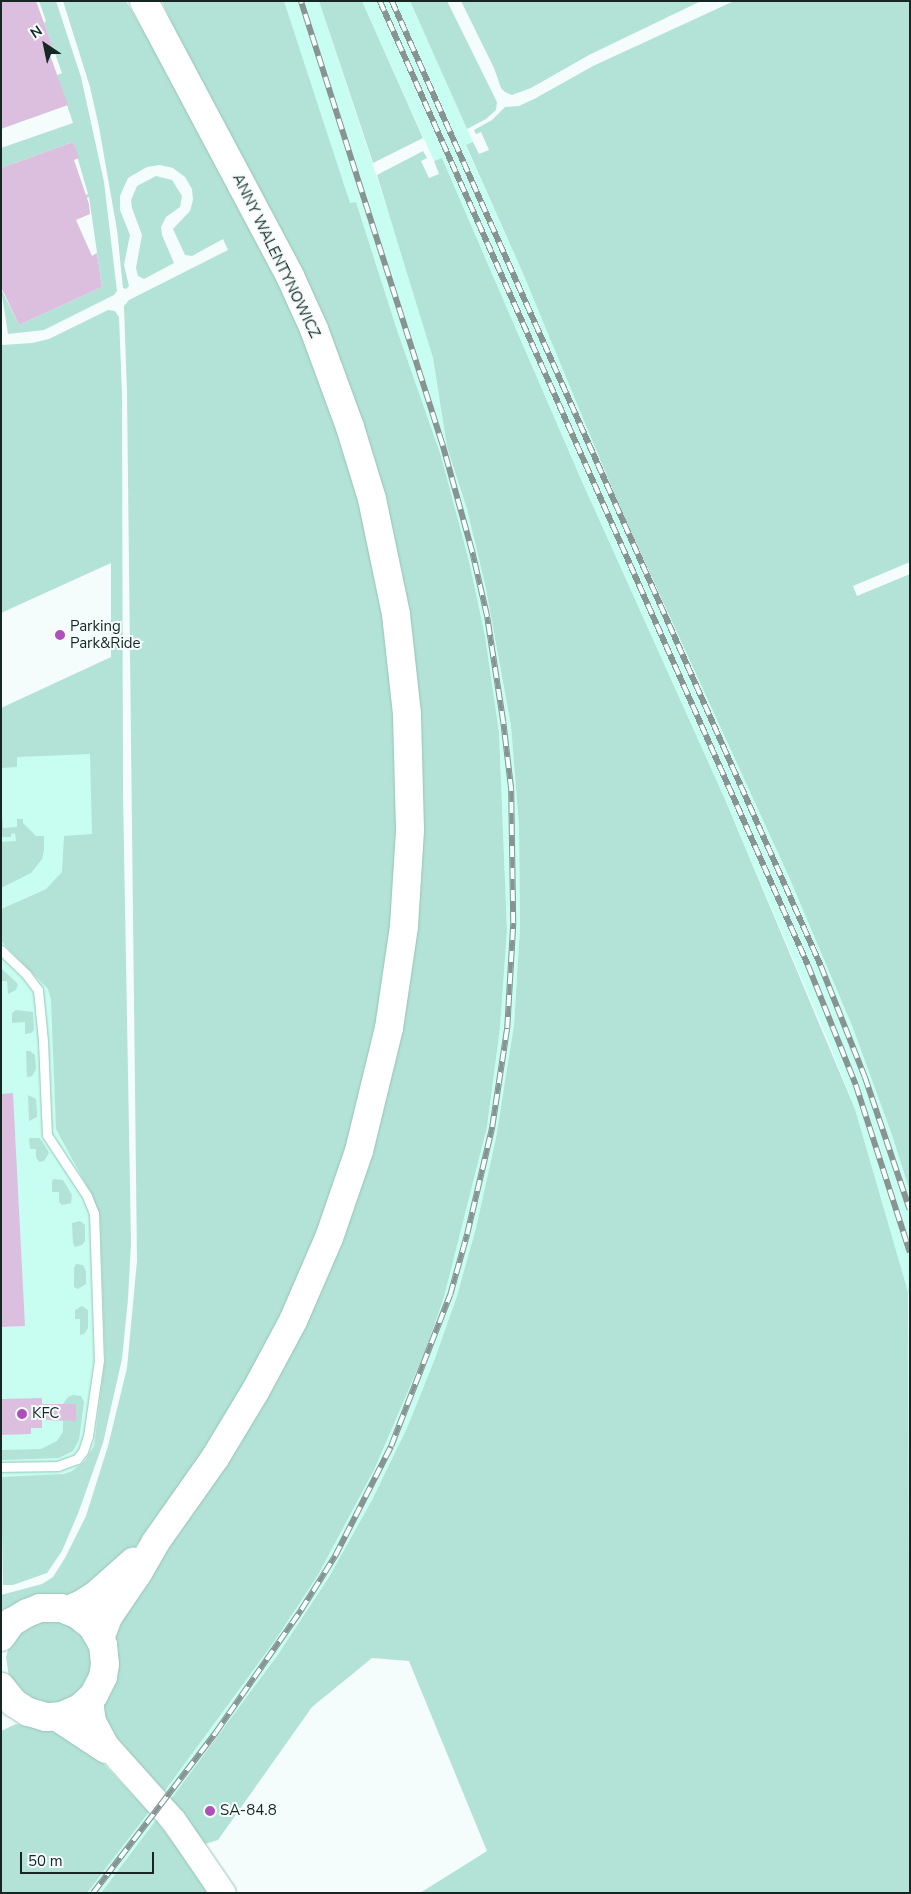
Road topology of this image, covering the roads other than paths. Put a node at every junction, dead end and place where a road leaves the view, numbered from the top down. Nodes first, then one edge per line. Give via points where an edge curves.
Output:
1 (144, 1) edge
2 (1, 950) edge
3 (1, 1468) edge
4 (155, 1542) junction
5 (68, 1610) junction
6 (1, 1637) edge
7 (100, 1639) junction
8 (1, 1687) edge
9 (90, 1700) junction
10 (13, 1713) edge
11 (55, 1717) junction
12 (119, 1761) junction
13 (223, 1893) edge

1 - 4 main road, ANNY WALENTYNOWICZ via 290,276 314,329 350,427 377,521 396,614 407,707 410,803 408,879 396,990 378,1080 345,1193 308,1286 271,1363 215,1458
2 - 3 lane via 38,990 48,1135 87,1196 94,1213 99,1360 88,1436 77,1459 58,1466
4 - 5 main road, ANNY WALENTYNOWICZ via 96,1595
4 - 7 main road, ANNY WALENTYNOWICZ via 108,1617
5 - 6 main road via 47,1607 26,1613 12,1622
5 - 7 main road via 85,1619
7 - 9 main road via 105,1658 104,1671
8 - 10 main road
9 - 11 main road via 74,1711
9 - 12 main road via 93,1721
10 - 11 main road
11 - 12 main road
12 - 13 main road via 172,1820

